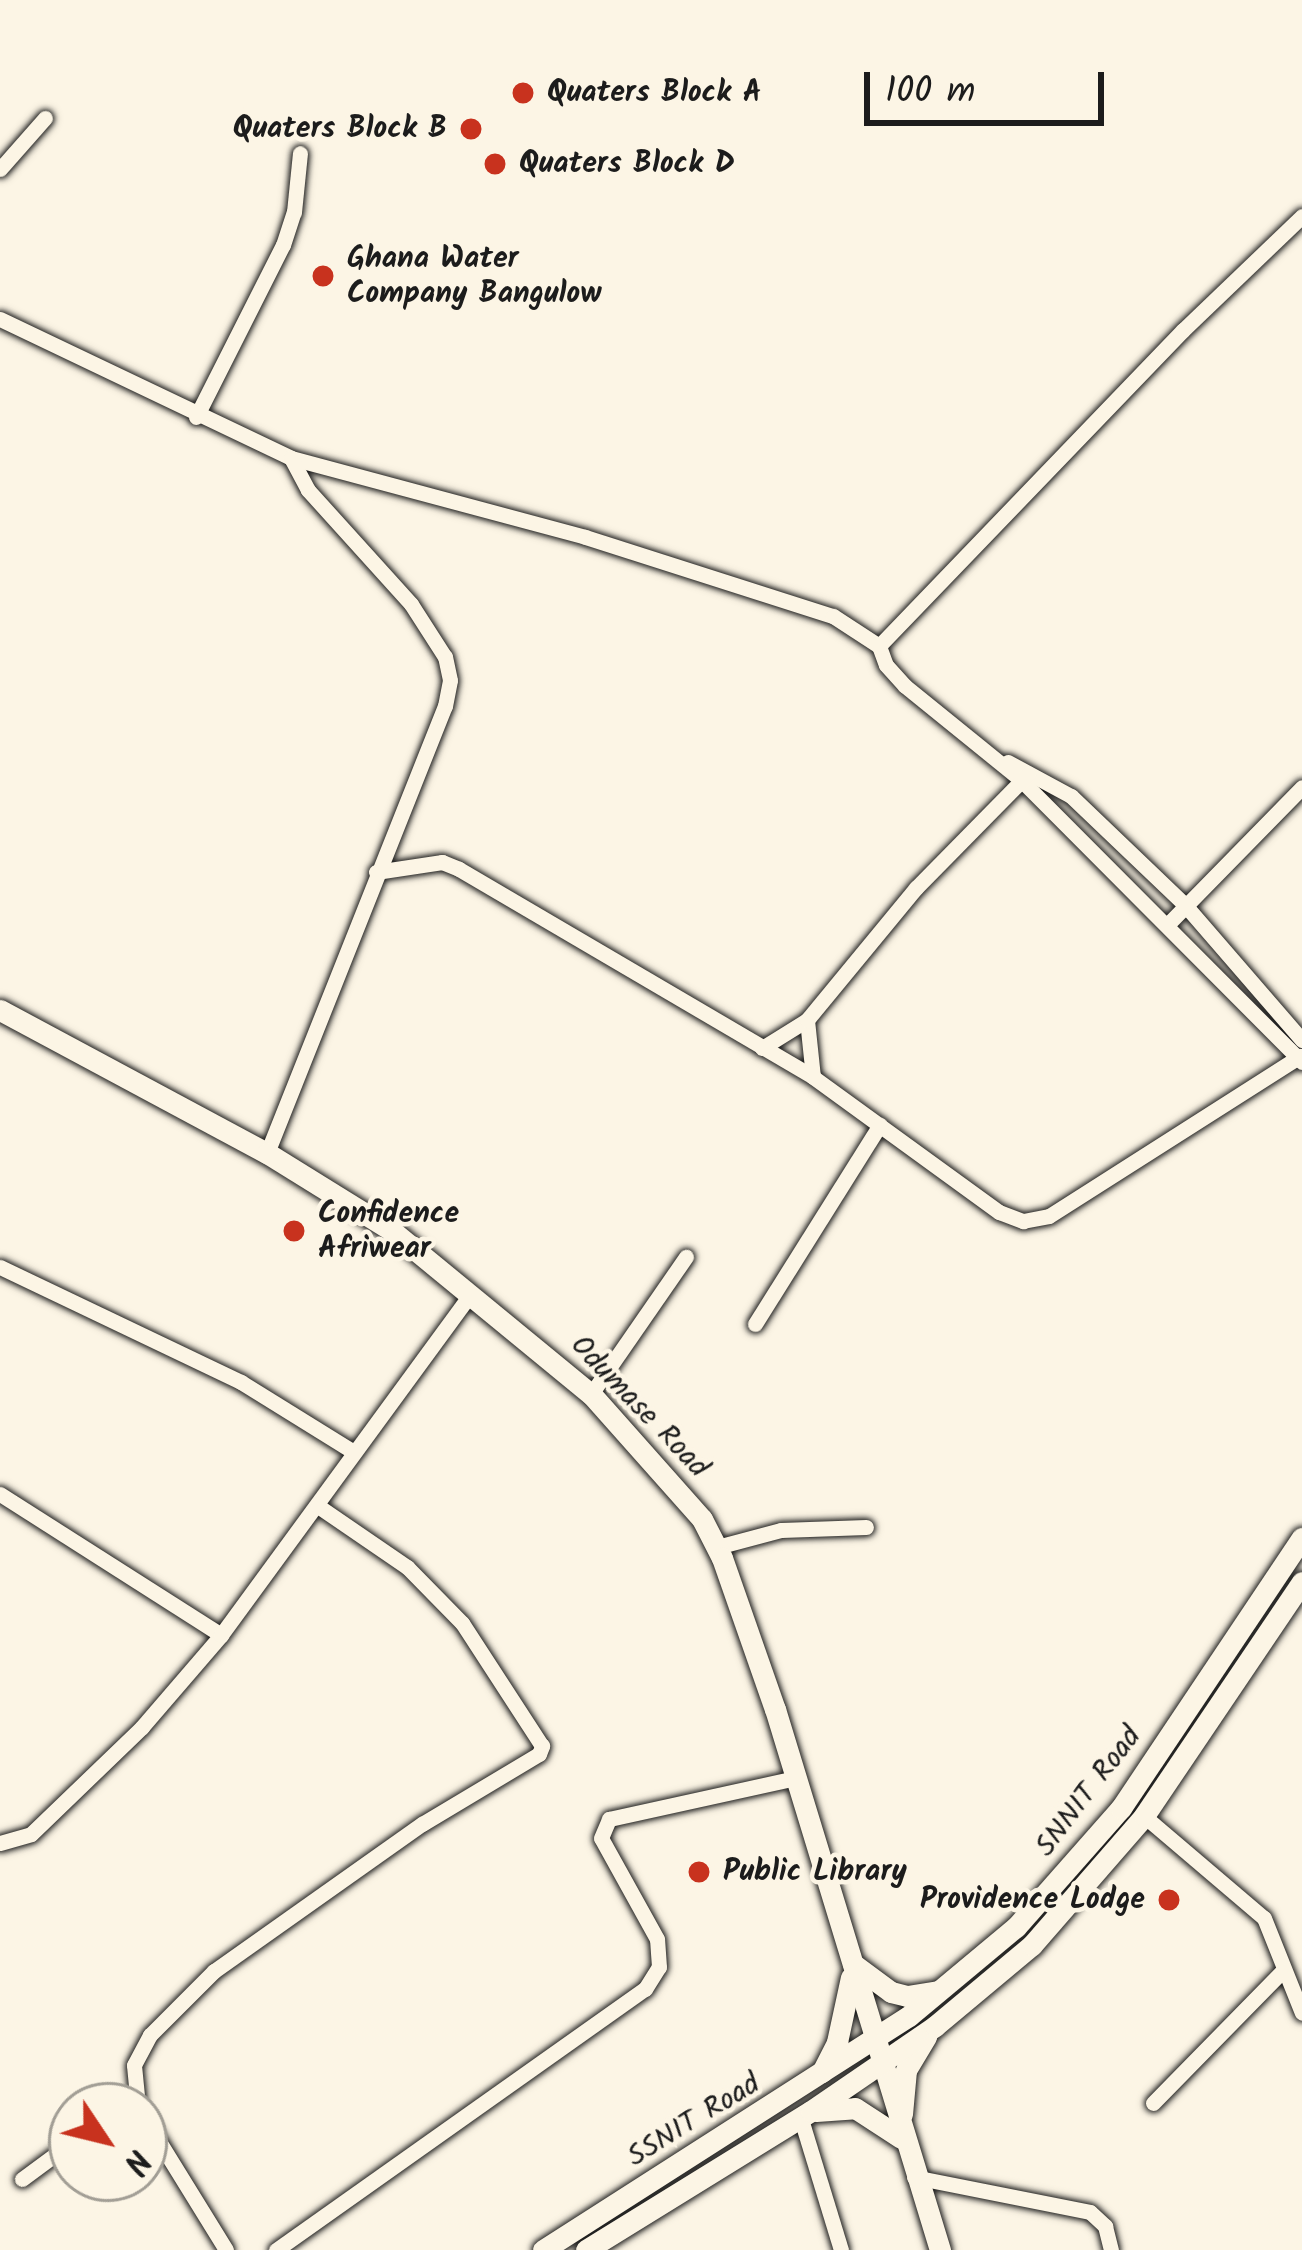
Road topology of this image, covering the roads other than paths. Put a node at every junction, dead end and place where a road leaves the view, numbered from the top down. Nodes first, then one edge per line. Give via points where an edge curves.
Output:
1 (45, 118) dead end
2 (300, 153) dead end
3 (0, 170) edge
4 (1302, 216) edge
5 (0, 320) edge
6 (196, 417) junction
7 (291, 458) junction
8 (878, 646) junction
9 (1026, 776) junction
10 (1302, 787) edge
11 (376, 872) junction
12 (1185, 905) junction
13 (1169, 923) junction
14 (0, 1010) edge
15 (807, 1020) junction
16 (1302, 1040) edge
17 (762, 1048) junction
18 (1300, 1059) edge
19 (813, 1077) junction
20 (880, 1125) junction
21 (267, 1153) junction
22 (686, 1257) dead end
23 (0, 1268) edge
24 (471, 1294) junction
25 (755, 1324) dead end
26 (591, 1394) junction
27 (354, 1452) junction
28 (0, 1494) edge
29 (318, 1506) junction
30 (866, 1528) dead end
31 (1302, 1538) edge
32 (717, 1547) junction
33 (1302, 1582) edge
34 (221, 1635) junction
35 (795, 1778) junction
36 (1144, 1816) junction
37 (0, 1843) edge
38 (851, 1965) junction
39 (1284, 1969) junction
40 (944, 1989) junction
41 (1302, 2014) edge
42 (935, 2026) junction
43 (874, 2038) junction
44 (882, 2063) junction
45 (820, 2075) junction
46 (133, 2082) edge
47 (1153, 2103) dead end
48 (806, 2115) junction
49 (902, 2139) junction
50 (168, 2156) edge
51 (48, 2160) edge
52 (914, 2176) junction
53 (22, 2179) dead end
54 (599, 2246) edge
55 (226, 2250) edge
56 (276, 2250) edge
57 (543, 2250) edge
58 (841, 2250) edge
59 (940, 2250) edge
60 (1111, 2250) edge

1 - 3 street
2 - 6 street via 283,244
4 - 8 street
5 - 6 street
6 - 7 street
7 - 8 street via 585,537 833,616
7 - 11 street via 308,490 411,604 445,657 450,680
8 - 9 street via 905,686
9 - 12 street via 1071,796
9 - 13 street
9 - 15 street via 916,888
10 - 12 street
11 - 17 street via 442,862
11 - 21 street
12 - 13 street
12 - 16 street
13 - 18 street
14 - 21 main road, Odumase Road
15 - 17 street
15 - 19 street
17 - 19 street
18 - 20 street via 1049,1216 1023,1221
19 - 20 street
20 - 25 street
21 - 24 main road, Odumase Road via 352,1202
22 - 26 street
23 - 27 street via 241,1382
24 - 26 main road, Odumase Road
24 - 27 street
26 - 32 main road, Odumase Road via 673,1481
27 - 29 street
28 - 34 street
29 - 34 street
29 - 46 street via 407,1567 462,1623 542,1747 214,1970 150,2035
30 - 32 street via 781,1530
31 - 40 main road, SNNIT Road via 1121,1808 1016,1927
32 - 35 main road, Odumase Road
33 - 36 main road, SNNIT Road
34 - 37 street via 142,1727 31,1834
35 - 38 main road, Odumase Road
35 - 56 street via 609,1819 601,1838 657,1940 659,1967 645,1989
36 - 39 street via 1246,1897 1264,1918
36 - 42 main road, SNNIT Road via 1032,1945
38 - 40 main road via 891,1992
38 - 43 main road, Odumase Road
38 - 45 main road via 837,2042
39 - 41 street
39 - 47 street
40 - 43 main road, SNNIT Road
42 - 44 main road, SNNIT Road
42 - 49 main road via 906,2070
43 - 44 main road, Odumase Road
43 - 45 main road, SSNIT Road
44 - 48 main road, SSNIT Road
44 - 49 main road, Odumase Road
45 - 57 main road, SSNIT Road
48 - 49 main road via 855,2108
48 - 54 main road, SSNIT Road
48 - 58 street
49 - 52 main road, Odumase Road
50 - 55 street
51 - 53 street
52 - 59 main road, Odumase Road
52 - 60 street via 1090,2212 1105,2225

